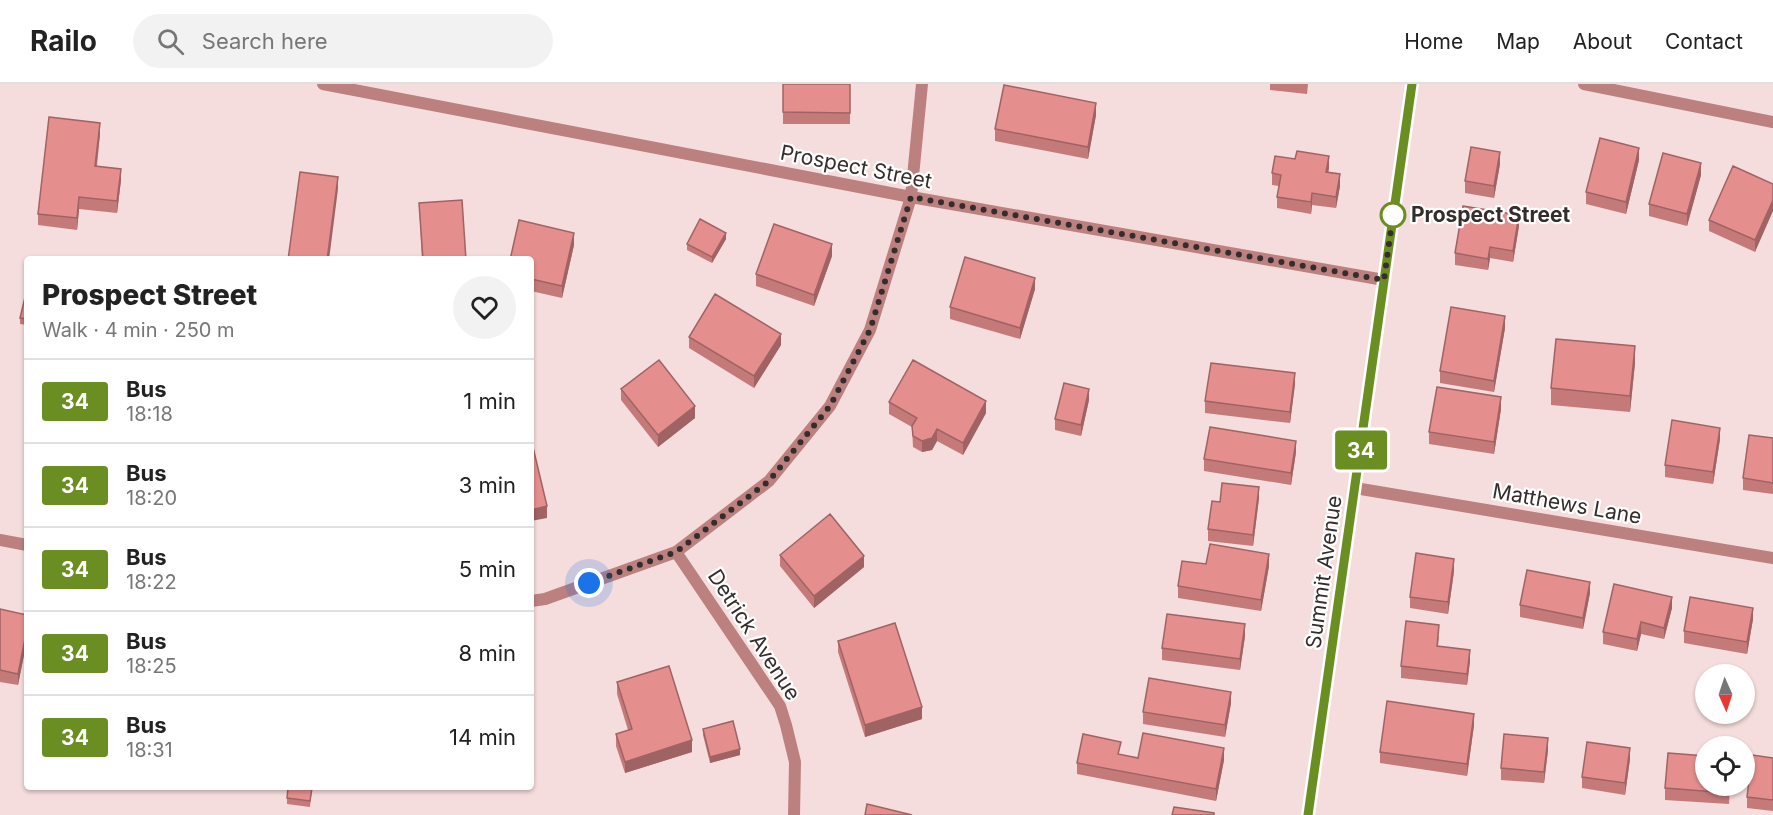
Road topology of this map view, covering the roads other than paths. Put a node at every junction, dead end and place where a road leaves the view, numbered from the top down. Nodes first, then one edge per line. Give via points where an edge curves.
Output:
1 (323, 84) edge
2 (922, 84) edge
3 (1412, 84) edge
4 (1584, 84) edge
5 (1773, 122) edge
6 (911, 197) junction
7 (1384, 280) junction
8 (1355, 488) junction
9 (0, 540) edge
10 (24, 544) edge
11 (676, 552) junction
12 (1773, 558) edge
13 (534, 601) edge
14 (794, 815) edge
15 (1308, 815) edge

1 - 6 street, Prospect Street
2 - 6 street
3 - 7 street, Summit Avenue
4 - 5 street
6 - 7 street, Prospect Street
6 - 11 street via 870,330 830,406 769,481
7 - 8 street, Summit Avenue
8 - 12 street, Matthews Lane
8 - 15 street, Summit Avenue
9 - 10 street
11 - 13 street
11 - 14 street, Detrick Avenue via 780,706 795,762

